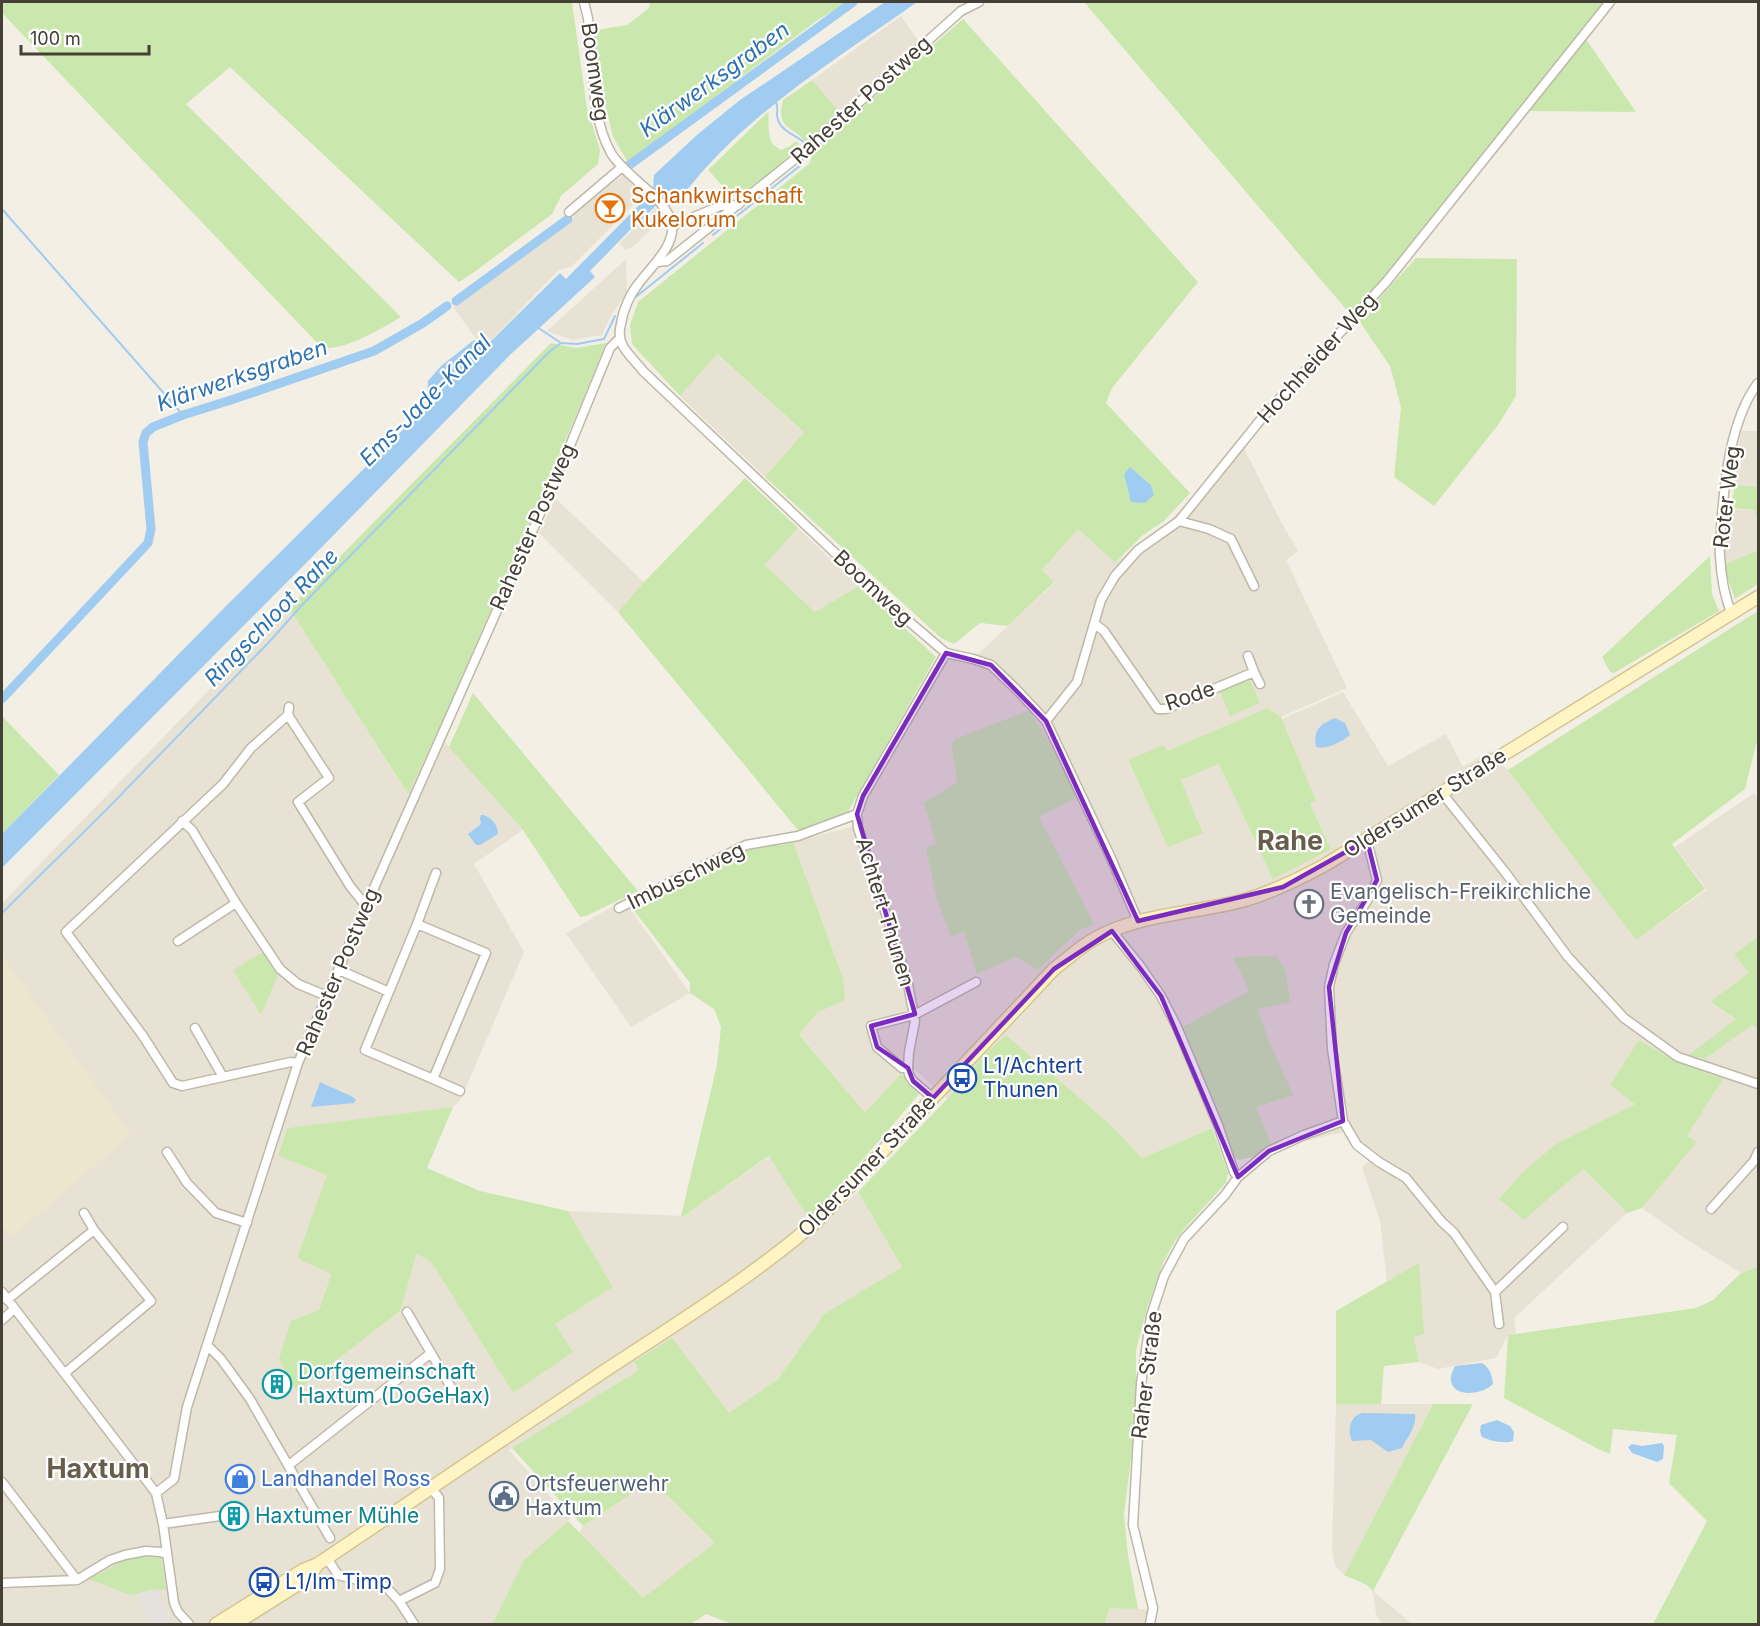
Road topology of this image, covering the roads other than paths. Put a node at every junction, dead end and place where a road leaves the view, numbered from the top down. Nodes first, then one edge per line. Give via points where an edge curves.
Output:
1 (584, 2) edge
2 (979, 2) edge
3 (1610, 2) edge
4 (622, 167) junction
5 (739, 205) junction
6 (569, 212) dead end
7 (672, 226) junction
8 (657, 262) junction
9 (620, 338) junction
10 (1758, 383) edge
11 (1179, 521) junction
12 (1254, 586) dead end
13 (1758, 597) edge
14 (1732, 615) junction
15 (1095, 624) junction
16 (946, 653) junction
17 (1248, 656) dead end
18 (1254, 672) junction
19 (1260, 684) dead end
20 (1046, 722) junction
21 (1442, 793) junction
22 (857, 814) junction
23 (182, 821) junction
24 (1367, 840) junction
25 (436, 873) dead end
26 (236, 903) junction
27 (366, 906) junction
28 (619, 908) dead end
29 (1138, 921) junction
30 (417, 924) junction
31 (1112, 931) junction
32 (178, 941) dead end
33 (339, 970) junction
34 (976, 981) dead end
35 (389, 992) junction
36 (327, 996) junction
37 (914, 1015) junction
38 (195, 1028) dead end
39 (298, 1064) junction
40 (908, 1068) junction
41 (223, 1077) junction
42 (433, 1078) junction
43 (1758, 1084) edge
44 (460, 1091) dead end
45 (933, 1098) junction
46 (1343, 1121) junction
47 (167, 1152) dead end
48 (1758, 1152) edge
49 (1238, 1177) junction
50 (1711, 1209) dead end
51 (84, 1213) dead end
52 (247, 1223) junction
53 (1563, 1227) dead end
54 (94, 1230) junction
55 (1495, 1292) junction
56 (4, 1296) edge
57 (14, 1308) junction
58 (407, 1312) dead end
59 (2, 1320) edge
60 (1499, 1324) dead end
61 (207, 1345) junction
62 (431, 1353) junction
63 (65, 1373) junction
64 (455, 1394) dead end
65 (289, 1465) junction
66 (2, 1482) edge
67 (432, 1489) junction
68 (156, 1493) junction
69 (220, 1516) dead end
70 (163, 1524) junction
71 (330, 1538) dead end
72 (166, 1554) junction
73 (322, 1561) junction
74 (77, 1580) junction
75 (2, 1583) edge
76 (399, 1601) junction
77 (178, 1612) junction
78 (181, 1624) edge
79 (189, 1624) edge
80 (216, 1624) edge
81 (235, 1624) edge
82 (414, 1624) edge
83 (1150, 1624) edge

1 - 4 street, Boomweg via 601,127 611,154
2 - 5 street, Rahester Postweg via 962,11 806,151
3 - 11 street, Hochheider Weg via 1387,281 1262,418
4 - 6 street
4 - 7 street, Boomweg via 664,207
5 - 7 street via 720,206
5 - 8 street, Rahester Postweg via 667,261
7 - 8 street via 672,237
8 - 9 street via 633,290 622,313
9 - 16 street, Boomweg via 643,371 892,607
9 - 27 street, Rahester Postweg via 610,348
10 - 14 street, Roter Weg via 1745,404 1736,431 1723,494 1720,556
11 - 12 street via 1231,538
11 - 15 street, Hochheider Weg via 1138,550 1114,576 1101,600
13 - 14 main road, Oldersumer Straße
14 - 21 main road, Oldersumer Straße
15 - 18 street, Rode via 1104,631 1158,709
15 - 20 street, Hochheider Weg via 1077,682
16 - 20 street, Boomweg via 991,665
16 - 22 street, Achtert Thunen via 863,796
17 - 18 street
18 - 19 street
20 - 29 street, Boomweg
21 - 24 main road, Oldersumer Straße
21 - 43 street via 1568,957 1624,1018 1678,1057
22 - 28 street, Imbuschweg via 798,836 746,845
22 - 37 street, Achtert Thunen via 861,840
23 - 26 street via 192,830
23 - 27 street via 223,784 251,748 289,711 329,778 298,802
23 - 41 street via 66,932 173,1083 182,1086
24 - 29 main road, Oldersumer Straße via 1282,887 1245,900
24 - 46 street via 1377,880 1346,933 1329,987 1332,1048
25 - 30 street
26 - 32 street
26 - 36 street via 280,969 298,984
27 - 33 street, Rahester Postweg
29 - 31 main road, Oldersumer Straße
30 - 35 street
30 - 42 street via 486,953
31 - 45 main road, Oldersumer Straße via 1085,945 1054,969
31 - 49 street via 1161,996 1177,1027
33 - 35 street
33 - 36 street, Rahester Postweg
34 - 37 street, Achtert Thunen
35 - 42 street via 365,1050
36 - 39 street, Rahester Postweg
37 - 40 street, Achtert Thunen
37 - 40 street, Achtert Thunen via 871,1026 877,1047 902,1068
38 - 41 street
39 - 41 street via 291,1062
39 - 52 street, Rahester Postweg
40 - 45 street, Achtert Thunen via 913,1081
42 - 44 street
45 - 67 main road, Oldersumer Straße via 795,1241
46 - 49 street, Raher Straße via 1269,1151
46 - 55 street via 1357,1145 1406,1178 1454,1233
47 - 52 street via 187,1183 216,1213
48 - 50 street
49 - 83 street, Raher Straße via 1184,1239 1164,1275 1151,1316 1141,1384 1133,1525 1152,1608
51 - 54 street
52 - 61 street, Rahester Postweg
53 - 55 street
54 - 56 street
54 - 63 street via 151,1301
55 - 60 street
56 - 57 street
57 - 59 street
57 - 63 street
58 - 62 street
61 - 65 street via 250,1399
61 - 68 street, Rahester Postweg via 187,1407 174,1479
62 - 64 street
62 - 65 street
63 - 68 street
65 - 71 street
66 - 74 street
67 - 73 main road, Oldersumer Straße
67 - 76 street via 439,1498 440,1569 435,1583
68 - 70 street
69 - 70 street
70 - 72 street
72 - 74 street via 146,1551 125,1555
72 - 77 street
73 - 76 street via 338,1575 386,1587
73 - 80 main road, Oldersumer Straße
73 - 81 main road, Oldersumer Straße via 308,1578
74 - 75 street
76 - 82 street
77 - 78 street
77 - 79 street

